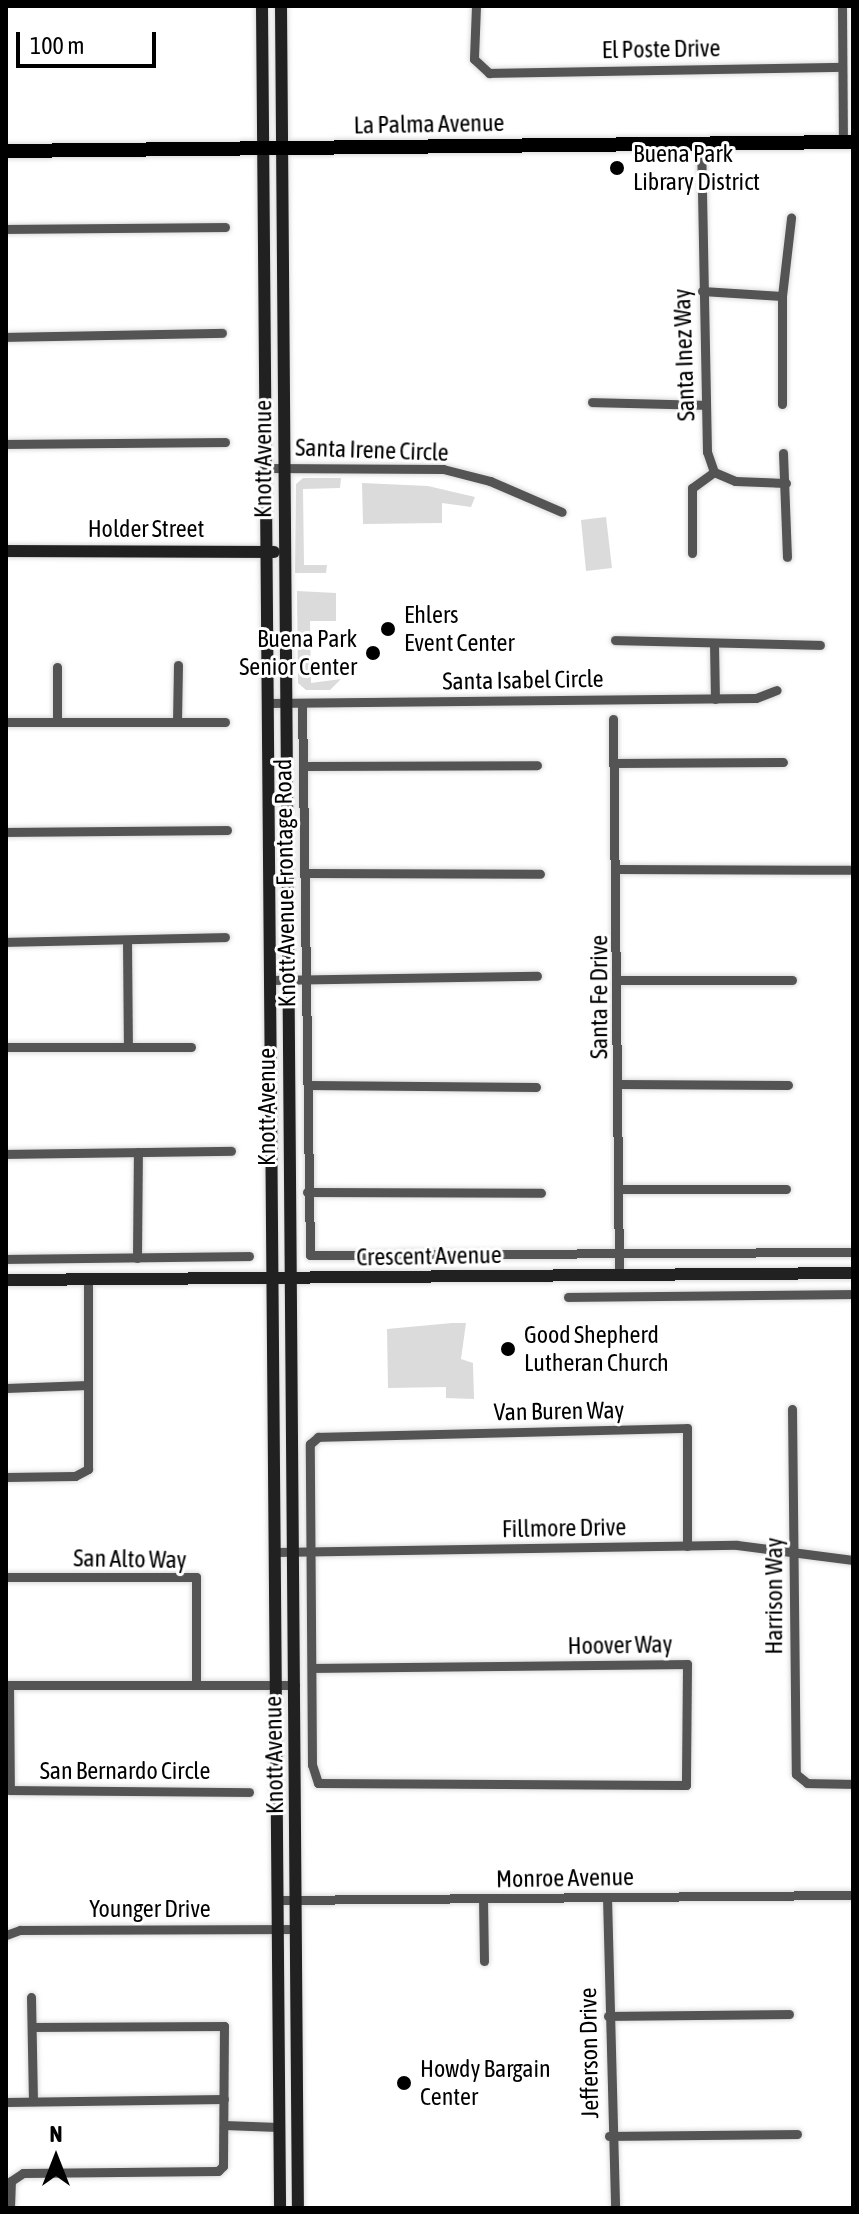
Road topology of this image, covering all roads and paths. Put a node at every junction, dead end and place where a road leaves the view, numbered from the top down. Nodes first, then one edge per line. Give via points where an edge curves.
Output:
1 (262, 6) edge
2 (281, 6) edge
3 (476, 6) edge
4 (842, 6) edge
5 (842, 67) junction
6 (848, 142) edge
7 (701, 144) junction
8 (263, 148) junction
9 (282, 148) junction
10 (6, 151) edge
11 (791, 218) dead end
12 (225, 227) dead end
13 (6, 229) edge
14 (702, 291) junction
15 (782, 296) junction
16 (222, 333) dead end
17 (6, 337) edge
18 (592, 402) dead end
19 (782, 404) dead end
20 (706, 405) junction
21 (225, 442) dead end
22 (6, 444) edge
23 (783, 453) dead end
24 (285, 467) junction
25 (268, 468) junction
26 (714, 472) junction
27 (786, 483) junction
28 (562, 512) dead end
29 (6, 551) edge
30 (268, 552) junction
31 (285, 552) junction
32 (692, 553) dead end
33 (787, 557) dead end
34 (615, 640) dead end
35 (714, 643) junction
36 (820, 645) dead end
37 (178, 665) dead end
38 (57, 667) dead end
39 (777, 690) dead end
40 (715, 699) junction
41 (268, 703) junction
42 (286, 703) junction
43 (302, 703) junction
44 (613, 719) dead end
45 (6, 722) edge
46 (57, 722) junction
47 (177, 722) junction
48 (225, 722) dead end
49 (783, 762) dead end
50 (614, 763) junction
51 (537, 765) dead end
52 (303, 766) junction
53 (227, 830) dead end
54 (6, 832) edge
55 (617, 869) junction
56 (853, 870) edge
57 (305, 873) junction
58 (540, 874) dead end
59 (225, 937) dead end
60 (127, 940) junction
61 (6, 942) edge
62 (537, 976) dead end
63 (306, 978) junction
64 (271, 980) junction
65 (288, 980) junction
66 (620, 980) junction
67 (792, 980) dead end
68 (128, 1045) junction
69 (6, 1047) edge
70 (191, 1047) dead end
71 (619, 1084) junction
72 (308, 1085) junction
73 (788, 1085) dead end
74 (536, 1087) dead end
75 (231, 1151) dead end
76 (138, 1152) junction
77 (6, 1154) edge
78 (618, 1189) junction
79 (786, 1189) dead end
80 (307, 1192) junction
81 (541, 1193) dead end
82 (853, 1252) edge
83 (619, 1254) junction
84 (310, 1255) joint
85 (249, 1256) dead end
86 (137, 1258) junction
87 (6, 1259) edge
88 (853, 1273) edge
89 (619, 1275) junction
90 (88, 1279) junction
91 (6, 1280) edge
92 (270, 1281) junction
93 (288, 1281) junction
94 (853, 1294) edge
95 (568, 1297) dead end
96 (88, 1385) junction
97 (6, 1388) edge
98 (792, 1409) dead end
99 (273, 1444) junction
100 (291, 1444) junction
101 (6, 1477) edge
102 (687, 1546) junction
103 (310, 1551) junction
104 (276, 1552) junction
105 (294, 1552) junction
106 (794, 1554) junction
107 (853, 1560) edge
108 (6, 1577) edge
109 (313, 1668) junction
110 (8, 1685) edge
111 (196, 1685) junction
112 (277, 1685) junction
113 (295, 1685) junction
114 (853, 1784) edge
115 (249, 1792) dead end
116 (853, 1895) edge
117 (607, 1897) junction
118 (483, 1898) junction
119 (278, 1900) junction
120 (295, 1900) junction
121 (278, 1929) junction
122 (296, 1929) junction
123 (6, 1935) edge
124 (484, 1961) dead end
125 (31, 1997) dead end
126 (789, 2014) dead end
127 (608, 2016) junction
128 (32, 2027) junction
129 (224, 2099) junction
130 (33, 2101) junction
131 (6, 2102) edge
132 (224, 2125) junction
133 (278, 2127) junction
134 (297, 2127) junction
135 (797, 2134) dead end
136 (609, 2136) junction
137 (10, 2208) edge
138 (280, 2208) edge
139 (298, 2208) edge
140 (615, 2208) edge

1 - 8 main road, Knott Avenue
2 - 9 main road, Knott Avenue
3 - 5 street, El Poste Drive via 473,51 481,71
4 - 5 street
5 - 6 street
6 - 7 main road, La Palma Avenue
7 - 9 main road, La Palma Avenue
7 - 14 street, Santa Inez Way
8 - 9 main road, La Palma Avenue
8 - 10 main road, La Palma Avenue
8 - 25 main road, Knott Avenue
9 - 24 main road, Knott Avenue
11 - 15 street
12 - 13 street
14 - 15 street
14 - 20 street, Santa Inez Way
15 - 19 street
16 - 17 street
18 - 20 street
20 - 26 street, Santa Inez Way via 707,452
21 - 22 street
23 - 27 street
24 - 25 street, Santa Irene Circle
24 - 28 street, Santa Irene Circle via 443,469 483,478
24 - 31 main road, Knott Avenue
25 - 30 main road, Knott Avenue
26 - 27 street via 735,481
26 - 32 street via 692,488
27 - 33 street
29 - 30 main road, Holder Street
30 - 31 main road, Holder Street
30 - 41 main road, Knott Avenue
31 - 42 main road, Knott Avenue
34 - 35 street
35 - 36 street
35 - 40 street
37 - 47 street
38 - 46 street
39 - 40 street, Santa Isabel Circle via 756,698
40 - 43 street, Santa Isabel Circle
41 - 42 street, Santa Isabel Circle
41 - 64 main road, Knott Avenue
42 - 43 street, Santa Isabel Circle
42 - 65 main road, Knott Avenue
43 - 52 street, Knott Avenue Frontage Road
44 - 50 street, Santa Fe Drive
45 - 46 street
46 - 47 street
47 - 48 street
49 - 50 street
50 - 55 street, Santa Fe Drive
51 - 52 street
52 - 57 street, Knott Avenue Frontage Road
53 - 54 street
55 - 56 street
55 - 66 street, Santa Fe Drive
57 - 58 street
57 - 63 street, Knott Avenue Frontage Road
59 - 60 street
60 - 61 street
60 - 68 street
62 - 63 street
63 - 65 street
63 - 72 street, Knott Avenue Frontage Road
64 - 65 street
64 - 92 main road, Knott Avenue
65 - 93 main road, Knott Avenue
66 - 67 street
66 - 71 street, Santa Fe Drive
68 - 69 street
68 - 70 street
71 - 73 street
71 - 78 street, Santa Fe Drive
72 - 74 street
72 - 80 street, Knott Avenue Frontage Road
75 - 76 street
76 - 77 street
76 - 86 street
78 - 79 street
78 - 83 street, Santa Fe Drive
80 - 81 street
80 - 84 street, Knott Avenue Frontage Road
82 - 83 street, Crescent Avenue
83 - 84 street, Crescent Avenue
83 - 89 street, Santa Fe Drive
85 - 86 street
86 - 87 street
88 - 89 main road, Crescent Avenue
89 - 93 main road, Crescent Avenue
90 - 91 main road, Crescent Avenue
90 - 92 main road, Crescent Avenue
90 - 96 street
92 - 93 main road, Crescent Avenue
92 - 99 main road, Knott Avenue
93 - 100 main road, Knott Avenue
94 - 95 street
96 - 97 street
96 - 101 street via 88,1469 75,1476
98 - 106 street, Harrison Way
99 - 100 main road
99 - 104 main road, Knott Avenue
100 - 105 main road, Knott Avenue
102 - 103 street, Fillmore Drive
102 - 103 street, Van Buren Way via 687,1428 314,1439
102 - 106 street, Fillmore Drive via 737,1545
103 - 105 street, Fillmore Drive
103 - 109 street
104 - 105 street, Fillmore Drive
104 - 112 main road, Knott Avenue
105 - 113 main road, Knott Avenue
106 - 107 street, Fillmore Drive
106 - 114 street, Harrison Way via 795,1769 800,1784
108 - 111 street, San Alto Way via 196,1577
109 - 109 street, Hoover Way via 687,1664 686,1785 326,1786 314,1778 312,1765
110 - 111 street
110 - 115 street, San Bernardo Circle via 10,1790
111 - 112 street
112 - 113 street
112 - 119 main road, Knott Avenue
113 - 120 main road, Knott Avenue
116 - 117 street, Monroe Avenue
117 - 118 street, Monroe Avenue
117 - 127 street, Jefferson Drive
118 - 120 street, Monroe Avenue
118 - 124 street
119 - 120 street, Monroe Avenue
119 - 121 main road, Knott Avenue
120 - 122 main road, Knott Avenue
121 - 122 street, Younger Drive
121 - 123 street, Younger Drive via 20,1930
121 - 133 main road, Knott Avenue
122 - 134 main road, Knott Avenue
125 - 128 street
126 - 127 street
127 - 136 street, Jefferson Drive
128 - 129 street via 224,2026
128 - 130 street
129 - 130 street
129 - 132 street
130 - 131 street
132 - 133 street
132 - 137 street via 221,2169 23,2173 11,2181
133 - 134 main road
133 - 138 main road, Knott Avenue
134 - 139 main road, Knott Avenue
135 - 136 street
136 - 140 street, Jefferson Drive

